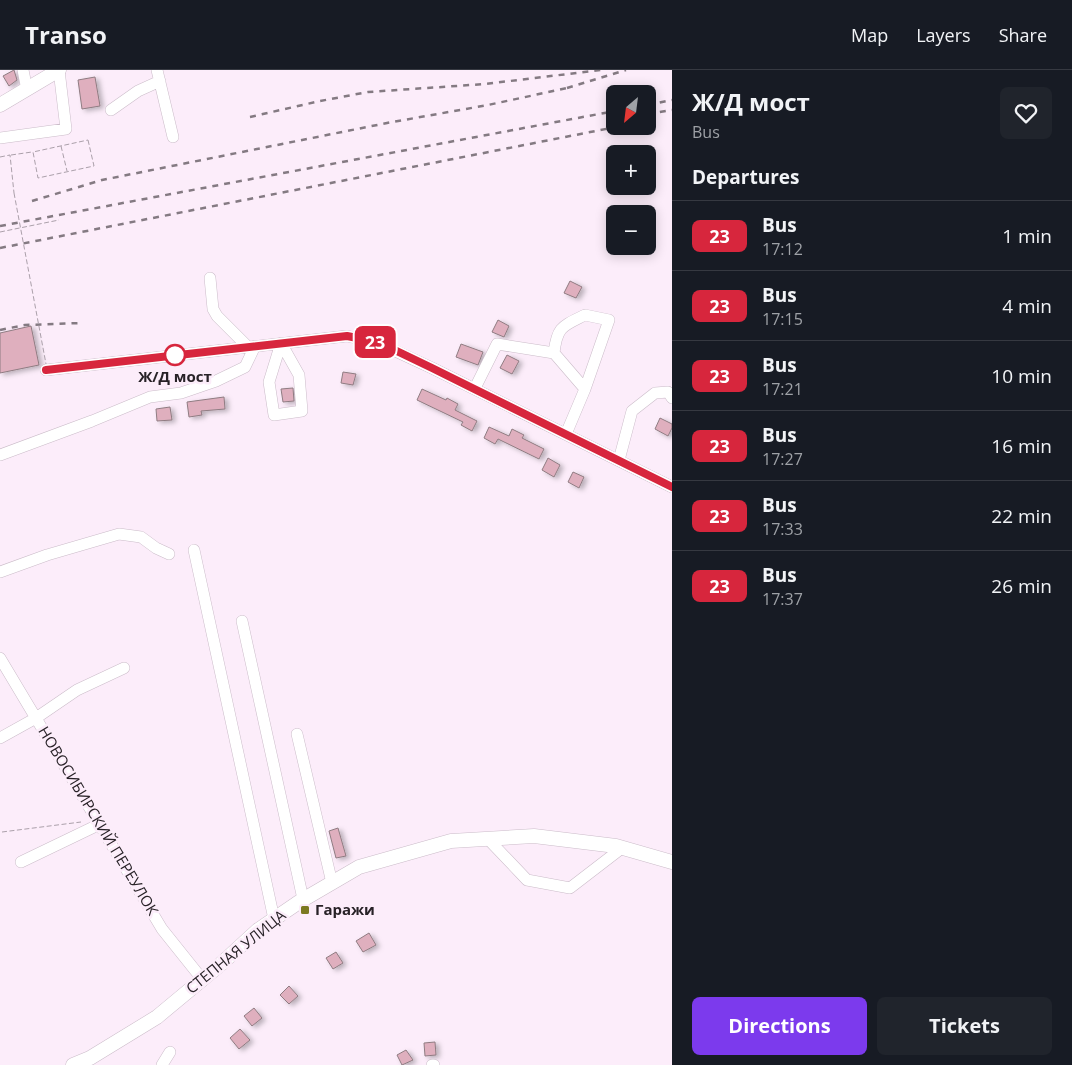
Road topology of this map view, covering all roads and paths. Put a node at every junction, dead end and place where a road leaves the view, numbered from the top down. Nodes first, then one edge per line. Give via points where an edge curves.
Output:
1 (23, 70) edge
2 (59, 70) edge
3 (159, 76) edge
4 (27, 90) junction
5 (0, 105) edge
6 (111, 110) dead end
7 (173, 137) dead end
8 (0, 138) edge
9 (61, 146) junction
10 (33, 152) junction
11 (10, 156) junction
12 (0, 157) edge
13 (67, 172) junction
14 (59, 220) dead end
15 (21, 228) junction
16 (0, 232) edge
17 (210, 278) dead end
18 (281, 343) junction
19 (252, 346) junction
20 (554, 353) junction
21 (46, 367) joint
22 (475, 388) junction
23 (585, 389) junction
24 (672, 398) edge
25 (566, 434) junction
26 (0, 455) edge
27 (619, 460) junction
28 (672, 487) edge
29 (194, 550) dead end
30 (169, 554) dead end
31 (0, 572) edge
32 (242, 620) dead end
33 (0, 658) edge
34 (124, 668) dead end
35 (36, 718) junction
36 (297, 734) dead end
37 (0, 738) edge
38 (98, 822) junction
39 (2, 832) dead end
40 (488, 839) junction
41 (622, 848) junction
42 (21, 862) dead end
43 (672, 862) edge
44 (332, 883) junction
45 (303, 899) junction
46 (274, 919) junction
47 (202, 979) junction
48 (170, 1052) dead end
49 (73, 1065) edge
50 (162, 1065) edge

1 - 4 street
2 - 4 main road
2 - 8 street via 66,129
3 - 6 street
3 - 7 street
4 - 5 main road
9 - 10 path
9 - 13 path
9 - 13 path via 88,140 94,166
10 - 11 path
10 - 13 path via 38,178
11 - 12 path
11 - 15 path, bridge
14 - 15 path
15 - 16 path
15 - 21 path, bridge
17 - 19 street via 212,309
18 - 18 street via 269,382 274,415 302,411 299,375
18 - 19 street
18 - 22 street via 347,336 378,342
19 - 21 street
19 - 26 street via 246,367 216,381 181,393 150,397
20 - 22 street via 497,344
20 - 23 street
20 - 23 street via 563,326 585,315 609,320
22 - 25 street
23 - 25 street
24 - 27 street via 668,392 655,394 632,411
25 - 27 street
27 - 28 street
29 - 46 street
30 - 31 street via 141,538 119,534
32 - 45 street
33 - 35 street, НОВОСИБИРСКИЙ ПЕРЕУЛОК
34 - 35 street via 77,690
35 - 37 street
35 - 38 street, НОВОСИБИРСКИЙ ПЕРЕУЛОК
36 - 44 street
38 - 39 path
38 - 42 street
38 - 47 street, НОВОСИБИРСКИЙ ПЕРЕУЛОК via 162,928
40 - 41 main road, СТЕПНАЯ УЛИЦА via 534,836
40 - 41 street via 527,880 570,888
40 - 44 main road, СТЕПНАЯ УЛИЦА via 452,841 359,867
41 - 43 main road, СТЕПНАЯ УЛИЦА
44 - 45 main road, СТЕПНАЯ УЛИЦА
45 - 46 main road, СТЕПНАЯ УЛИЦА
46 - 47 main road, СТЕПНАЯ УЛИЦА
47 - 49 main road, СТЕПНАЯ УЛИЦА via 157,1017
48 - 50 street

